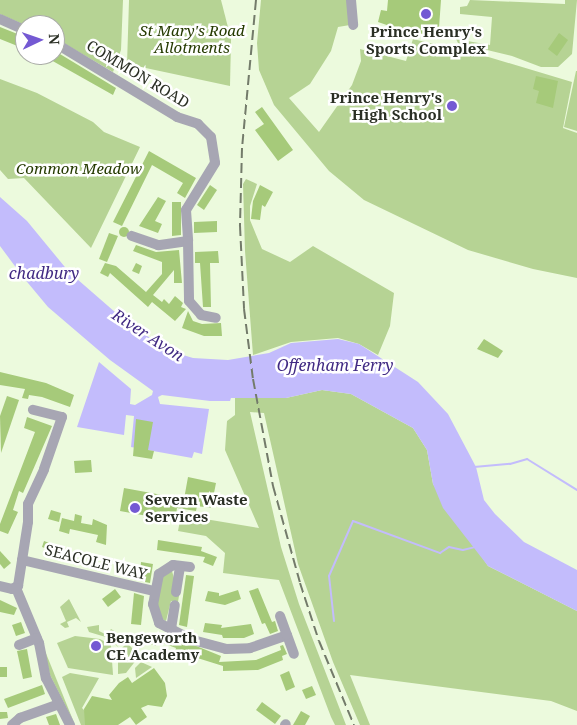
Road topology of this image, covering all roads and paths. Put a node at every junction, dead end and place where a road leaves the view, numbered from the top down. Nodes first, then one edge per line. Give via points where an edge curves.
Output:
1 (351, 0) edge
2 (0, 19) edge
3 (353, 25) dead end
4 (15, 26) edge
5 (65, 49) edge
6 (132, 236) dead end
7 (188, 241) junction
8 (216, 318) dead end
9 (33, 410) dead end
10 (26, 560) junction
11 (0, 586) edge
12 (16, 588) junction
13 (154, 591) junction
14 (176, 592) dead end
15 (175, 605) dead end
16 (280, 616) dead end
17 (171, 629) junction
18 (287, 635) junction
19 (37, 638) junction
20 (19, 645) dead end
21 (294, 654) dead end
22 (59, 704) junction
23 (12, 725) edge
24 (70, 725) edge

1 - 3 street
2 - 4 street
5 - 7 street, COMMON ROAD via 178,117 198,124 211,137 216,157 213,170 186,210
6 - 7 street via 158,245
7 - 8 street via 189,301 202,315
9 - 10 street via 62,417 28,504
10 - 12 street
10 - 13 street, SEACOLE WAY
11 - 12 street
12 - 19 street
13 - 14 street via 162,569 185,566
13 - 17 street via 155,618
15 - 17 street
16 - 18 street
17 - 18 street via 193,640 226,649 250,648
18 - 21 street
19 - 20 street
19 - 22 street via 46,678
22 - 23 street via 20,718
22 - 24 street

